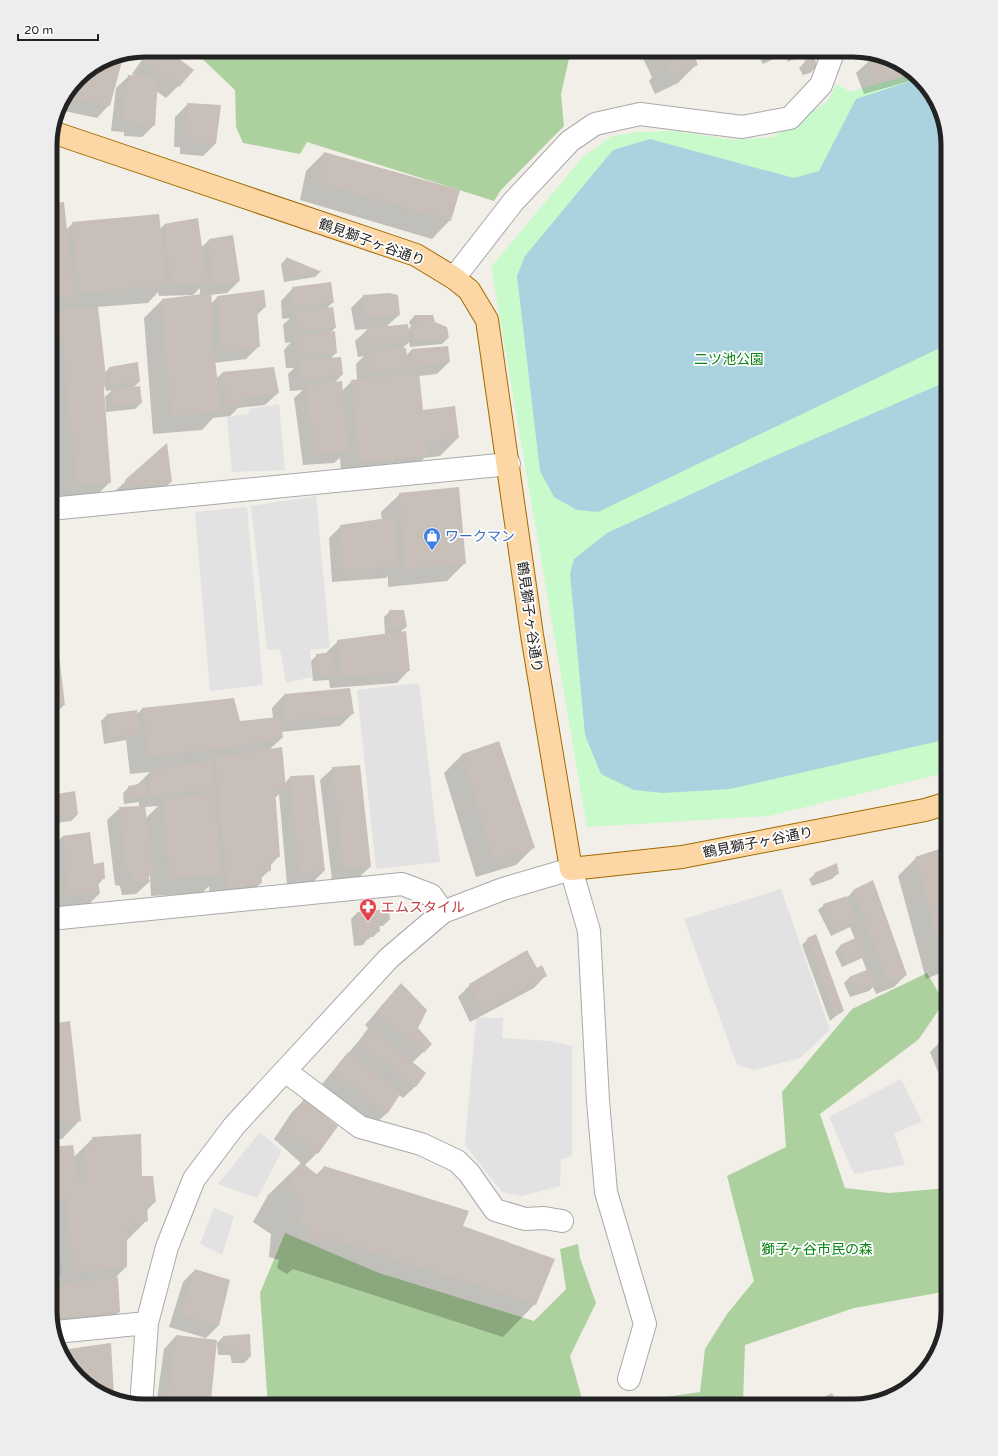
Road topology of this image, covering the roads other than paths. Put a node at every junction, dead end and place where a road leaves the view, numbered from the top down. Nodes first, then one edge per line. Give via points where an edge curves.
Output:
1 (831, 57) edge
2 (58, 134) edge
3 (454, 278) junction
4 (509, 464) junction
5 (57, 508) edge
6 (941, 805) edge
7 (571, 868) junction
8 (443, 912) junction
9 (57, 918) edge
10 (285, 1071) junction
11 (562, 1221) dead end
12 (147, 1323) junction
13 (60, 1332) edge
14 (629, 1379) dead end
15 (142, 1399) edge

1 - 3 street via 821,85 790,118 742,127 640,114 595,124 570,141 513,202
2 - 3 main road, 鶴見獅子ヶ谷通り via 416,255
3 - 4 main road, 鶴見獅子ヶ谷通り via 469,290 487,320
4 - 5 street
4 - 7 main road, 鶴見獅子ヶ谷通り via 532,635
6 - 7 main road, 鶴見獅子ヶ谷通り via 682,857
7 - 8 street via 503,889
7 - 14 street via 589,931 598,1101 606,1192 645,1324
8 - 9 street via 431,894 402,884
8 - 10 street via 389,958
10 - 11 street via 360,1128 421,1144 458,1161 496,1210 525,1219 544,1218
10 - 12 street via 234,1126 194,1179 167,1247
12 - 13 street
12 - 15 street

